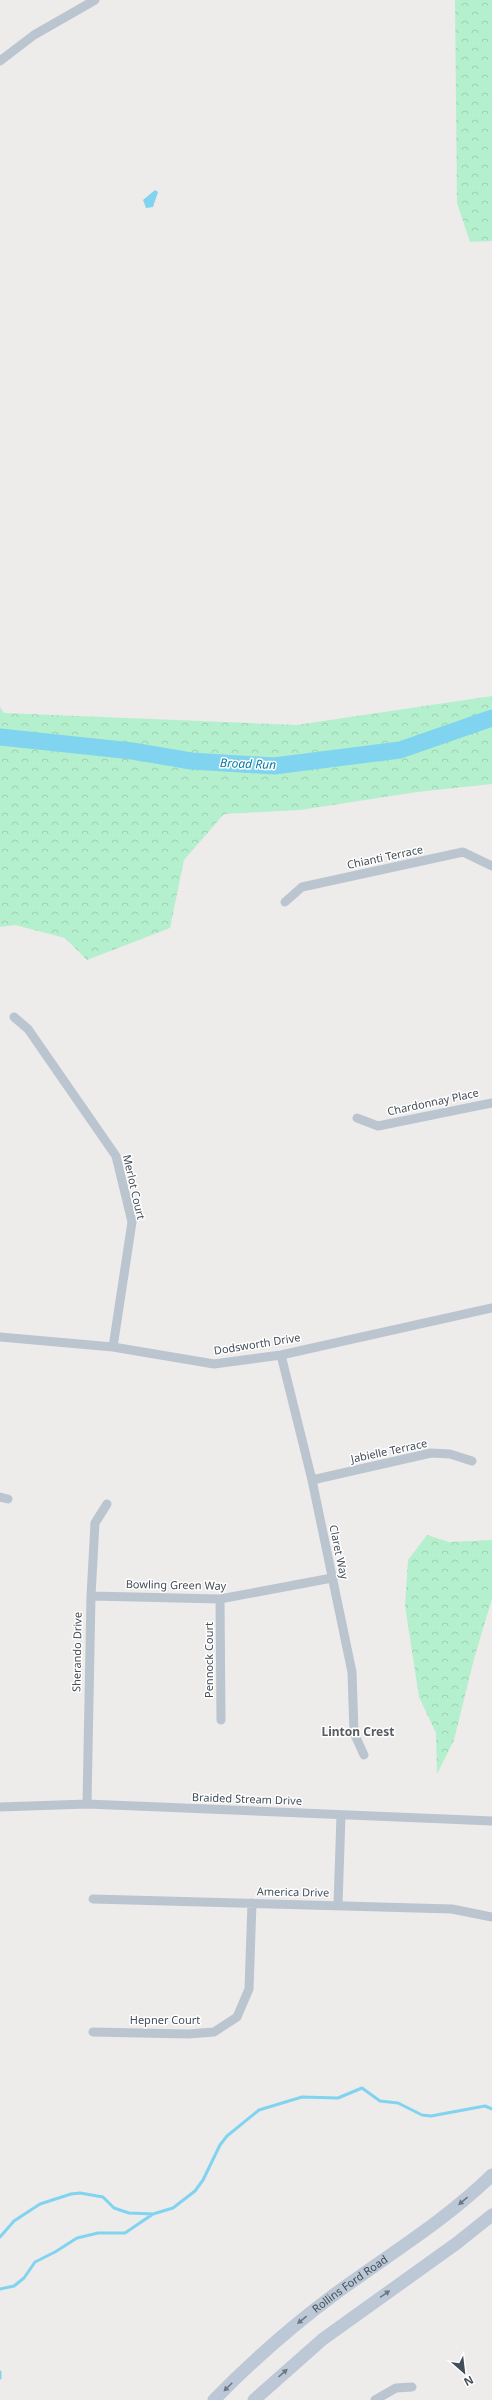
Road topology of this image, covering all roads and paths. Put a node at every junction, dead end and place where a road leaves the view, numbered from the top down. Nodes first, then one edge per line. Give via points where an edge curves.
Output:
1 (95, 0) edge
2 (0, 61) edge
3 (492, 866) edge
4 (285, 902) dead end
5 (14, 1017) dead end
6 (492, 1103) edge
7 (357, 1118) dead end
8 (492, 1308) edge
9 (0, 1337) edge
10 (113, 1347) junction
11 (281, 1354) junction
12 (472, 1461) dead end
13 (312, 1480) junction
14 (107, 1504) dead end
15 (332, 1578) junction
16 (90, 1596) junction
17 (220, 1599) junction
18 (221, 1720) dead end
19 (364, 1755) dead end
20 (87, 1804) junction
21 (0, 1807) edge
22 (341, 1815) junction
23 (492, 1821) edge
24 (92, 1899) dead end
25 (252, 1903) junction
26 (338, 1905) junction
27 (492, 1917) edge
28 (93, 2032) dead end
29 (492, 2175) edge
30 (492, 2215) edge
31 (412, 2387) dead end
32 (214, 2400) edge
33 (254, 2400) edge
34 (376, 2400) edge

1 - 2 street via 34,35
3 - 4 street, Chianti Terrace via 463,852 302,887
5 - 10 street, Merlot Court via 28,1029 116,1156 132,1222
6 - 7 street, Chardonnay Place via 378,1126
8 - 11 street, Dodsworth Drive
9 - 10 street, Dodsworth Drive
10 - 11 street, Dodsworth Drive via 214,1364
11 - 13 street, Claret Way
12 - 13 street, Jabielle Terrace via 450,1454 431,1454
13 - 15 street, Claret Way
14 - 16 street, Sherando Drive via 95,1523
15 - 17 street, Bowling Green Way
15 - 19 street, Claret Way via 352,1672 354,1733
16 - 17 street, Bowling Green Way
16 - 20 street, Sherando Drive
17 - 18 street, Pennock Court
20 - 21 street, Braided Stream Drive
20 - 22 street, Braided Stream Drive
22 - 23 street, Braided Stream Drive
22 - 26 street
24 - 25 street, America Drive
25 - 26 street, America Drive
25 - 28 street, Hepner Court via 249,1989 237,2017 214,2032
26 - 27 street, America Drive via 452,1909
29 -> 32 main road, Rollins Ford Road via 451,2211 305,2317
33 -> 30 main road via 323,2339
31 - 34 street via 396,2388

